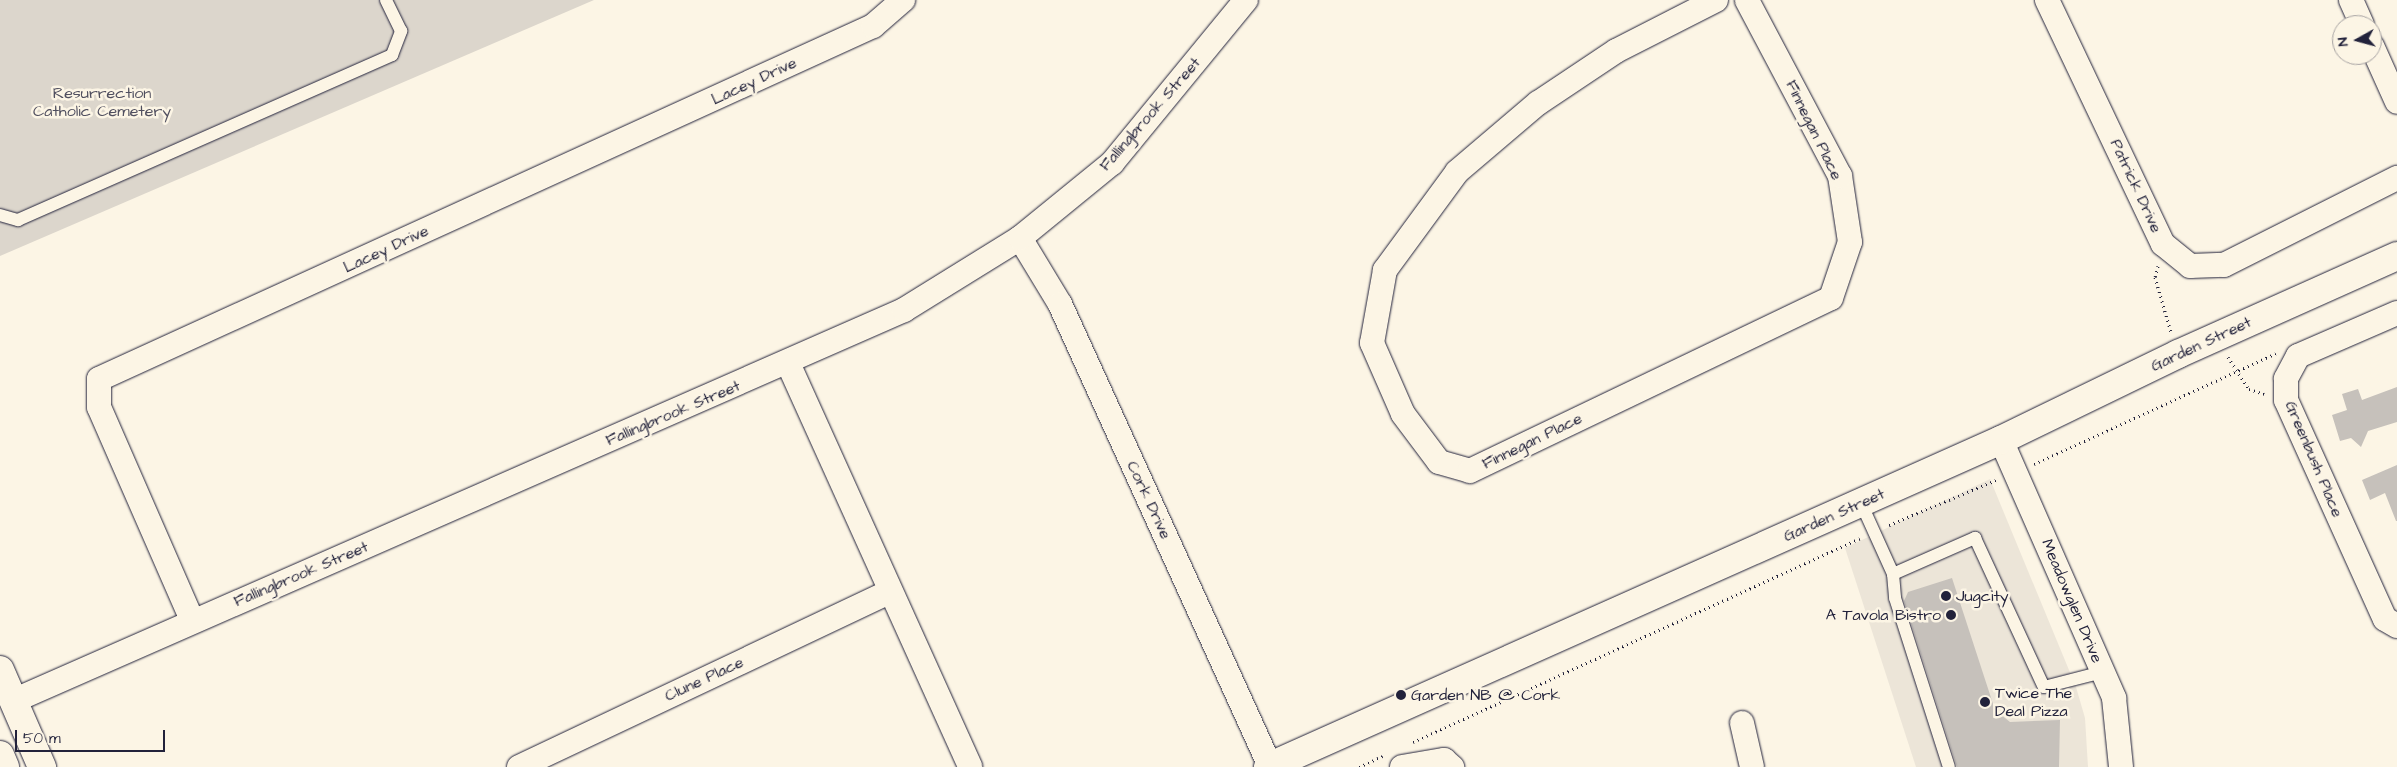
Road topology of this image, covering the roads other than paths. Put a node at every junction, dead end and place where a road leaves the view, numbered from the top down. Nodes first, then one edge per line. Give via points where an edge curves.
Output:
1 (386, 0) edge
2 (903, 0) edge
3 (1246, 0) edge
4 (1716, 0) edge
5 (1747, 0) edge
6 (2047, 0) edge
7 (2351, 0) edge
8 (2358, 15) edge
9 (2380, 65) edge
10 (2397, 102) edge
11 (2397, 178) edge
12 (0, 215) edge
13 (1020, 238) junction
14 (2397, 256) edge
15 (2397, 314) edge
16 (788, 363) junction
17 (2001, 440) junction
18 (1861, 503) junction
19 (1892, 574) junction
20 (889, 592) junction
21 (192, 620) junction
22 (2397, 626) edge
23 (0, 670) edge
24 (2103, 672) junction
25 (13, 701) junction
26 (1742, 723) dead end
27 (0, 755) edge
28 (1269, 766) edge
29 (5, 767) edge
30 (42, 767) edge
31 (520, 767) edge
32 (970, 767) edge
33 (1402, 767) edge
34 (1452, 767) edge
35 (1752, 767) edge
36 (1949, 767) edge
37 (2121, 767) edge

1 - 12 lane via 401,31 392,55 18,220
2 - 21 street, Lacey Drive via 873,26 99,379 99,406
3 - 13 street, Fallingbrook Street via 1112,163
4 - 5 street, Finnegan Place via 1616,51 1538,103 1457,172 1385,270 1372,344 1403,414 1440,462 1470,471 1831,298 1850,242 1840,176
6 - 11 street, Patrick Drive via 2163,244 2190,266 2224,265
7 - 8 street
9 - 10 street
13 - 16 street, Fallingbrook Street via 904,310
13 - 28 street, Cork Drive via 1060,304
14 - 17 street, Garden Street via 2178,354
15 - 22 street, Greenbush Place via 2298,356 2286,379 2286,400 2385,619
16 - 20 street
16 - 21 street, Fallingbrook Street
17 - 18 street, Garden Street
17 - 24 street, Meadowglen Drive
18 - 19 lane
18 - 28 street, Garden Street
19 - 24 lane via 1976,538 2044,687
19 - 36 lane via 1894,598
20 - 31 street, Clune Place
20 - 32 street
21 - 25 street, Fallingbrook Street
23 - 25 street
24 - 37 street, Meadowglen Drive via 2114,698
25 - 30 street
26 - 35 street
27 - 29 street
33 - 34 street via 1444,760

